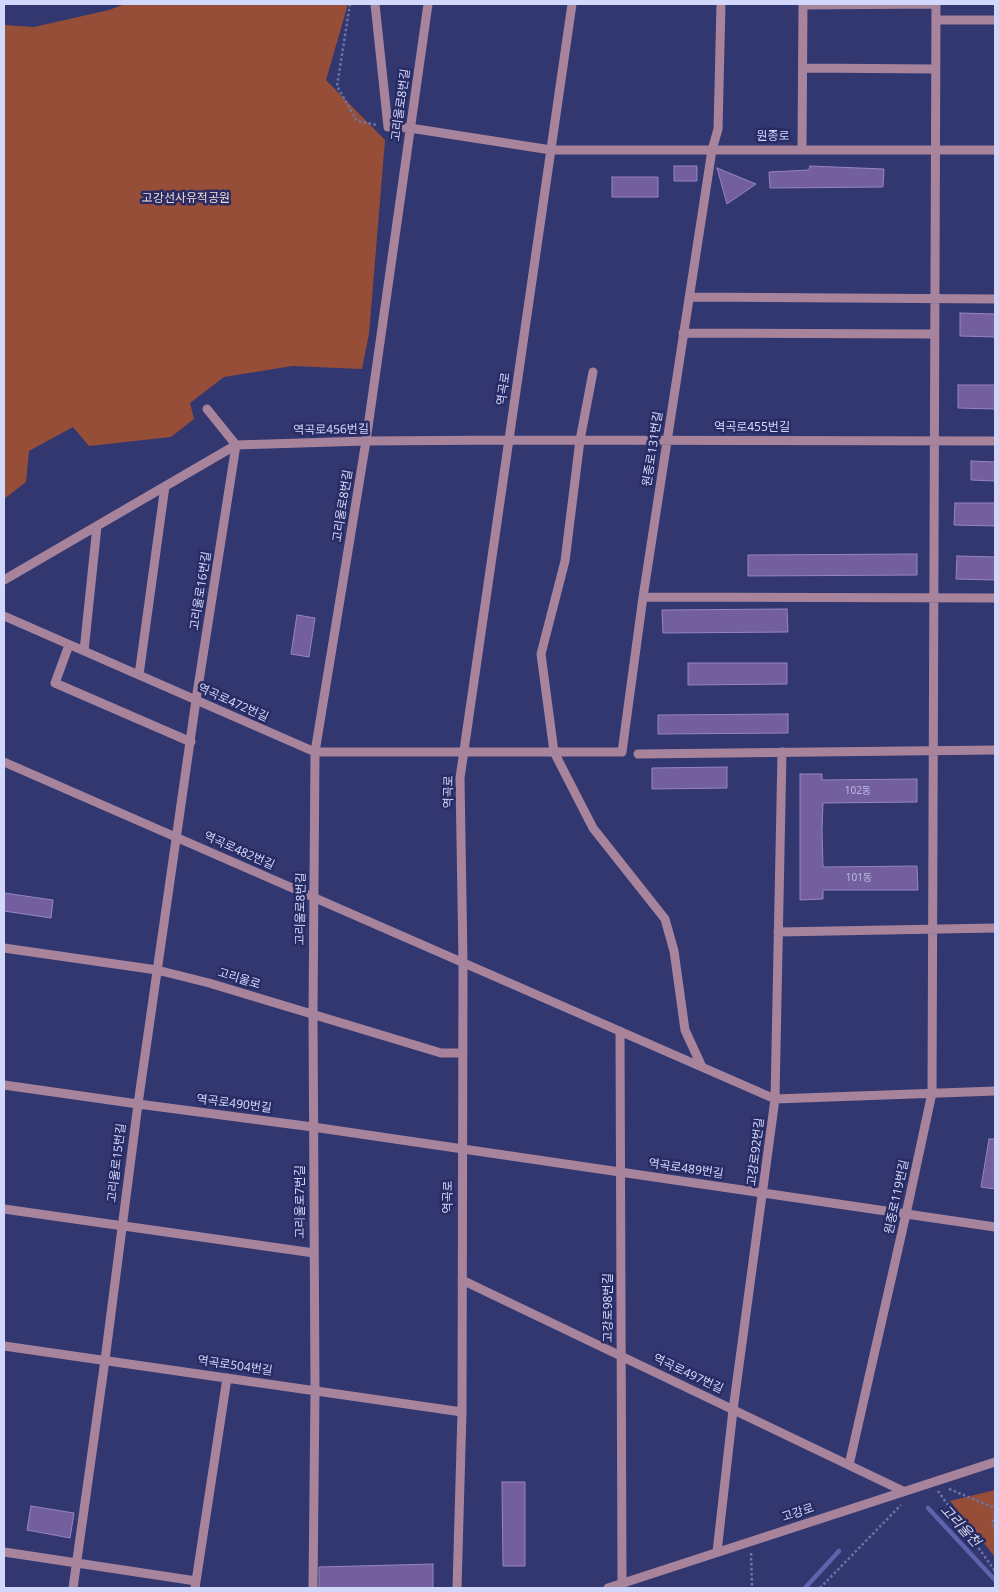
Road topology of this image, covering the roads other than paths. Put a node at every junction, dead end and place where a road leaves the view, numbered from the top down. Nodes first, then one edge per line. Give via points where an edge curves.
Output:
1 (375, 4) edge
2 (428, 4) edge
3 (572, 4) edge
4 (721, 4) edge
5 (804, 4) edge
6 (936, 4) edge
7 (936, 20) junction
8 (995, 20) edge
9 (803, 68) junction
10 (935, 69) junction
11 (410, 128) junction
12 (550, 150) junction
13 (712, 150) junction
14 (802, 150) junction
15 (935, 150) junction
16 (995, 150) edge
17 (689, 297) junction
18 (935, 298) junction
19 (995, 299) edge
20 (684, 333) junction
21 (934, 334) junction
22 (593, 372) dead end
23 (207, 408) dead end
24 (509, 440) junction
25 (580, 440) junction
26 (366, 441) junction
27 (667, 441) junction
28 (934, 441) junction
29 (995, 441) edge
30 (236, 445) junction
31 (165, 486) junction
32 (97, 526) junction
33 (4, 580) edge
34 (643, 597) junction
35 (934, 598) junction
36 (995, 598) edge
37 (4, 616) edge
38 (69, 645) junction
39 (84, 651) junction
40 (139, 675) junction
41 (196, 700) junction
42 (190, 742) junction
43 (933, 750) junction
44 (995, 750) edge
45 (315, 752) junction
46 (464, 752) junction
47 (554, 752) junction
48 (622, 752) joint
49 (782, 752) junction
50 (638, 754) dead end
51 (4, 762) edge
52 (177, 838) junction
53 (314, 898) junction
54 (995, 928) edge
55 (932, 929) junction
56 (778, 932) junction
57 (4, 948) edge
58 (463, 963) junction
59 (157, 970) junction
60 (313, 1014) junction
61 (620, 1031) junction
62 (462, 1053) junction
63 (702, 1067) junction
64 (4, 1085) edge
65 (995, 1091) edge
66 (932, 1093) junction
67 (775, 1099) junction
68 (138, 1104) junction
69 (314, 1127) junction
70 (462, 1150) junction
71 (621, 1172) junction
72 (764, 1193) junction
73 (4, 1209) edge
74 (906, 1214) junction
75 (122, 1226) junction
76 (995, 1228) edge
77 (314, 1253) junction
78 (462, 1280) junction
79 (4, 1346) edge
80 (621, 1357) junction
81 (105, 1360) junction
82 (227, 1378) junction
83 (315, 1391) junction
84 (733, 1410) junction
85 (462, 1412) junction
86 (995, 1460) edge
87 (849, 1465) junction
88 (904, 1496) junction
89 (4, 1552) edge
90 (717, 1552) junction
91 (76, 1563) junction
92 (195, 1584) edge
93 (622, 1584) junction
94 (73, 1588) edge
95 (313, 1588) edge
96 (457, 1588) edge
97 (608, 1588) edge

1 - 11 street, 원종로 via 388,126
2 - 11 street, 고리울로8번길
3 - 12 street, 역곡로
4 - 13 street, 원종로131번길 via 718,129
5 - 6 street
5 - 9 street
6 - 7 street, 원종로119번길
7 - 8 street
7 - 10 street, 원종로119번길
9 - 10 street
9 - 14 street
10 - 15 street, 원종로119번길
11 - 12 street, 원종로
11 - 26 street, 고리울로8번길
12 - 13 street, 원종로
12 - 24 street, 역곡로
13 - 14 street, 원종로
13 - 17 street, 원종로131번길
14 - 15 street, 원종로
15 - 16 street, 원종로
15 - 18 street, 원종로119번길
17 - 18 street
17 - 20 street, 원종로131번길
18 - 19 street
18 - 21 street, 원종로119번길
20 - 21 street
20 - 27 street, 원종로131번길
21 - 28 street, 원종로119번길
22 - 25 street
23 - 30 street
24 - 25 street, 역곡로455번길
24 - 26 street, 역곡로456번길
24 - 46 street, 역곡로
25 - 27 street, 역곡로455번길
25 - 47 street via 565,561 541,654
26 - 30 street, 역곡로456번길
26 - 45 street, 고리울로8번길
27 - 28 street, 역곡로455번길
27 - 34 street, 원종로131번길
28 - 29 street, 역곡로455번길
28 - 35 street, 원종로119번길
30 - 31 street, 역곡로456번길
30 - 41 street, 고리울로16번길
31 - 32 street, 역곡로456번길
31 - 40 street
32 - 33 street, 역곡로456번길
32 - 39 street
34 - 35 street
34 - 48 street, 원종로131번길
35 - 36 street
35 - 43 street, 원종로119번길
37 - 38 street, 역곡로472번길
38 - 39 street, 역곡로472번길
38 - 42 street via 55,683
39 - 40 street, 역곡로472번길
40 - 41 street, 역곡로472번길
41 - 42 street, 고리울로16번길
41 - 45 street, 역곡로472번길
42 - 52 street, 고리울로16번길
43 - 44 street
43 - 49 street
43 - 55 street, 원종로119번길
45 - 46 street, 역곡로472번길
45 - 53 street, 고리울로8번길
46 - 47 street, 역곡로472번길
46 - 58 street, 역곡로 via 460,778
47 - 48 street, 역곡로472번길
47 - 63 street via 593,828 665,919 674,951 686,1030
49 - 50 street
49 - 56 street, 고강로92번길
51 - 52 street, 역곡로482번길
52 - 53 street, 역곡로482번길
52 - 59 street, 고리울로16번길
53 - 58 street, 역곡로482번길
53 - 60 street, 고리울로8번길
54 - 55 street
55 - 56 street
55 - 66 street, 원종로119번길
56 - 67 street, 고강로92번길
57 - 59 street, 고리울로
58 - 61 street, 역곡로482번길
58 - 62 street, 역곡로
59 - 60 street, 고리울로
59 - 68 street, 고리울로15번길
60 - 62 street, 고리울로 via 442,1053
60 - 69 street, 고리울로7번길
61 - 63 street, 역곡로482번길
61 - 71 street, 고강로98번길
62 - 70 street, 역곡로
63 - 67 street, 역곡로482번길
64 - 68 street, 역곡로490번길
65 - 66 street
66 - 67 street
66 - 74 street, 원종로119번길
67 - 72 street, 고강로92번길
68 - 69 street, 역곡로490번길
68 - 75 street, 고리울로15번길
69 - 70 street, 역곡로490번길
69 - 77 street, 고리울로7번길
70 - 71 street, 역곡로489번길
70 - 78 street, 역곡로
71 - 72 street, 역곡로489번길
71 - 80 street, 고강로98번길
72 - 74 street, 역곡로489번길
72 - 84 street, 고강로92번길
73 - 75 street
74 - 76 street, 역곡로489번길
74 - 87 street, 원종로119번길
75 - 77 street
75 - 81 street, 고리울로15번길
77 - 83 street, 고리울로7번길
78 - 80 street, 역곡로497번길
78 - 85 street, 역곡로
79 - 81 street, 역곡로504번길
80 - 84 street, 역곡로497번길
80 - 93 street, 고강로98번길
81 - 82 street, 역곡로504번길
81 - 91 street, 고리울로15번길
82 - 83 street, 역곡로504번길
82 - 92 street
83 - 85 street, 역곡로504번길
83 - 95 street, 고리울로7번길
84 - 87 street, 역곡로497번길
84 - 90 street, 고강로92번길
85 - 96 street, 역곡로
86 - 88 street, 고강로 via 931,1482
87 - 88 street, 역곡로497번길
88 - 90 street, 고강로
89 - 91 street
90 - 93 street, 고강로
91 - 92 street
91 - 94 street, 고리울로15번길
93 - 97 street, 고강로

